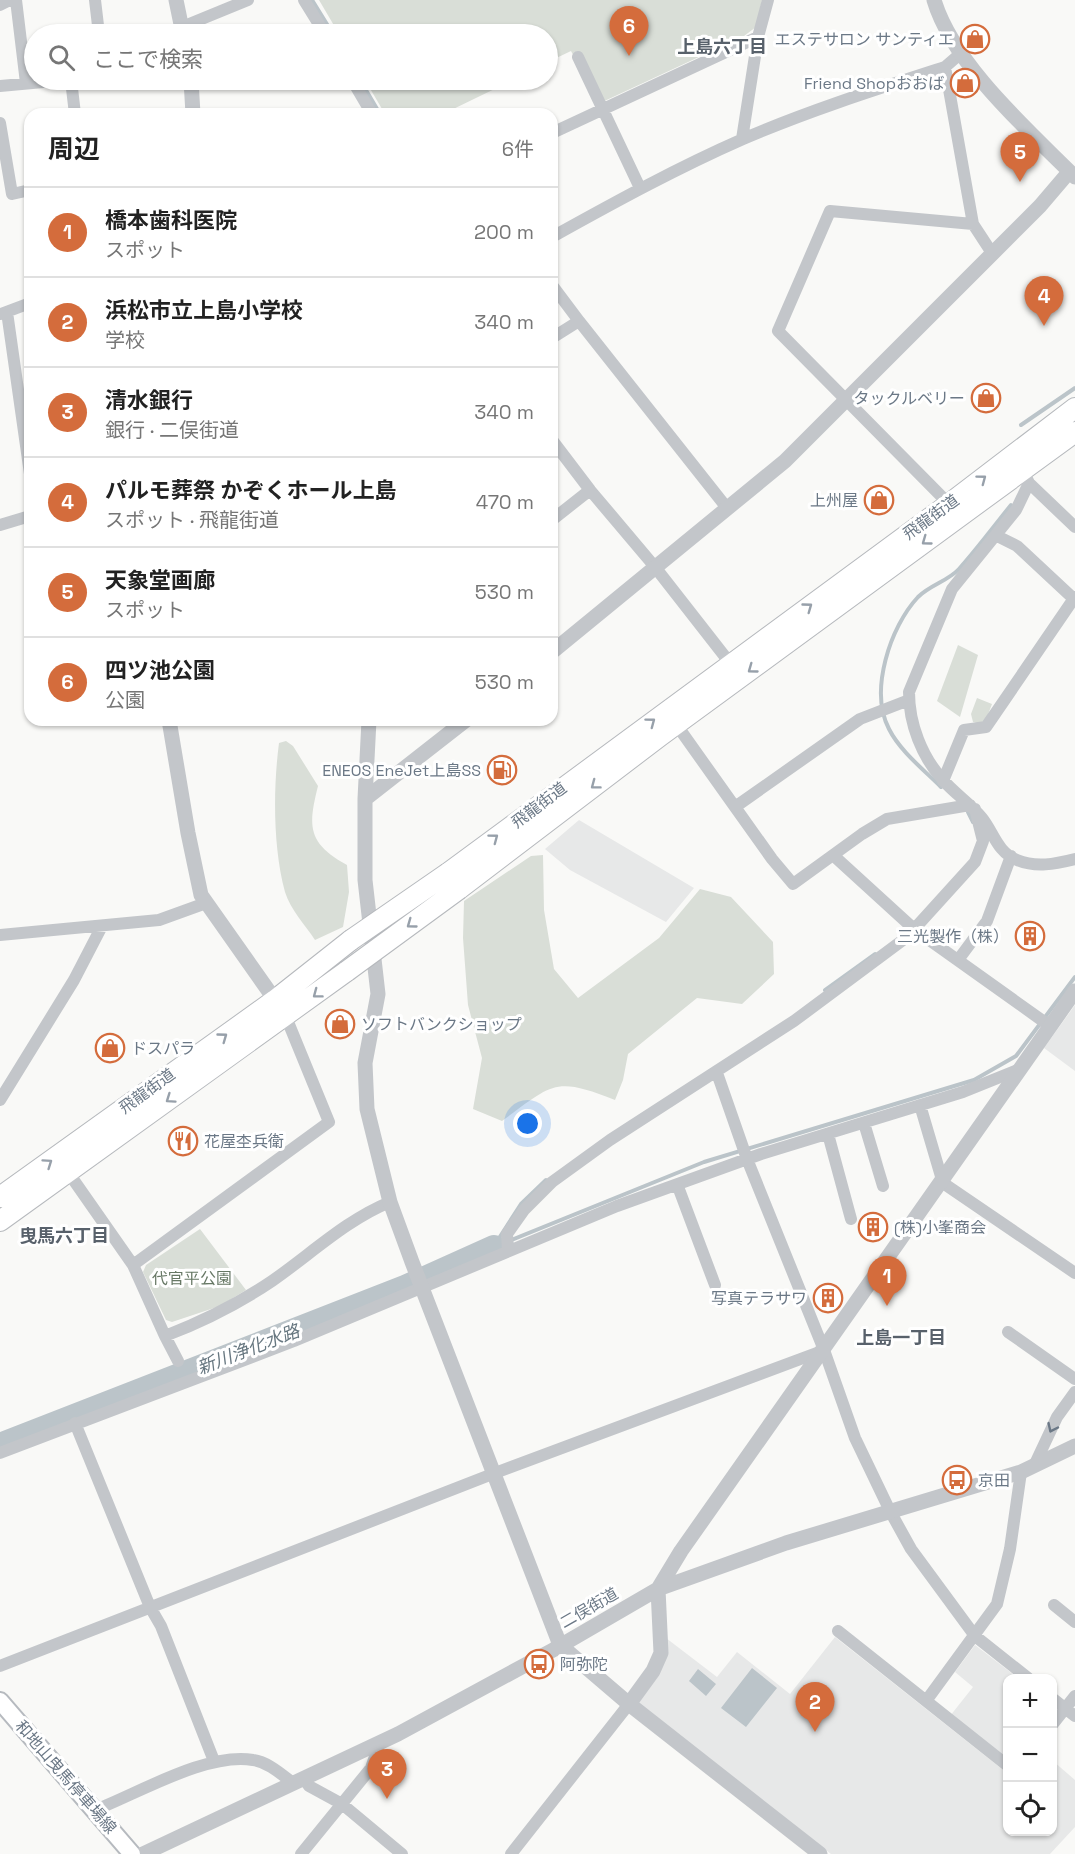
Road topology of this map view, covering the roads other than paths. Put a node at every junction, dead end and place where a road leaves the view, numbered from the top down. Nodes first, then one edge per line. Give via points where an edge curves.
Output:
1 (10, 0) edge
2 (16, 0) edge
3 (95, 0) edge
4 (176, 0) edge
5 (248, 0) edge
6 (304, 0) edge
7 (768, 0) edge
8 (934, 0) edge
9 (0, 5) edge
10 (98, 24) edge
11 (181, 24) edge
12 (198, 24) edge
13 (319, 24) edge
14 (758, 37) junction
15 (960, 54) junction
16 (578, 57) dead end
17 (24, 66) edge
18 (945, 67) junction
19 (24, 83) edge
20 (0, 86) edge
21 (72, 90) edge
22 (192, 90) edge
23 (358, 90) edge
24 (74, 108) edge
25 (193, 108) edge
26 (368, 108) edge
27 (604, 108) junction
28 (0, 123) edge
29 (558, 130) edge
30 (742, 140) junction
31 (1072, 174) edge
32 (640, 188) junction
33 (24, 191) edge
34 (973, 224) junction
35 (558, 234) edge
36 (992, 253) junction
37 (558, 293) edge
38 (24, 305) edge
39 (4, 313) edge
40 (579, 321) junction
41 (558, 334) edge
42 (846, 402) junction
43 (1075, 408) edge
44 (24, 437) edge
45 (1072, 440) edge
46 (558, 448) edge
47 (1026, 477) junction
48 (590, 490) junction
49 (949, 504) junction
50 (727, 508) junction
51 (558, 515) edge
52 (24, 518) edge
53 (0, 525) edge
54 (1075, 527) edge
55 (997, 536) junction
56 (655, 567) junction
57 (1074, 598) edge
58 (558, 647) edge
59 (730, 663) junction
60 (909, 700) junction
61 (676, 724) junction
62 (170, 726) edge
63 (369, 726) edge
64 (458, 726) edge
65 (943, 781) junction
66 (365, 799) junction
67 (735, 807) junction
68 (973, 807) junction
69 (834, 856) junction
70 (1011, 856) junction
71 (1075, 859) edge
72 (453, 881) junction
73 (206, 903) junction
74 (102, 926) junction
75 (914, 929) junction
76 (0, 935) edge
77 (958, 960) junction
78 (1075, 991) edge
79 (275, 1000) junction
80 (286, 1017) junction
81 (1046, 1023) junction
82 (1020, 1069) junction
83 (717, 1072) junction
84 (0, 1100) edge
85 (920, 1105) junction
86 (864, 1123) junction
87 (828, 1134) junction
88 (745, 1153) junction
89 (68, 1172) junction
90 (943, 1183) junction
91 (677, 1184) junction
92 (883, 1186) dead end
93 (0, 1197) edge
94 (390, 1202) junction
95 (851, 1219) dead end
96 (0, 1221) edge
97 (507, 1243) junction
98 (133, 1265) junction
99 (1075, 1273) edge
100 (420, 1282) junction
101 (715, 1285) dead end
102 (1008, 1332) dead end
103 (165, 1336) junction
104 (824, 1350) junction
105 (178, 1361) dead end
106 (1075, 1379) edge
107 (1075, 1392) edge
108 (75, 1423) junction
109 (1075, 1446) edge
110 (0, 1453) edge
111 (1027, 1469) junction
112 (495, 1473) junction
113 (890, 1511) junction
114 (658, 1589) junction
115 (1054, 1605) dead end
116 (150, 1607) junction
117 (1075, 1622) edge
118 (838, 1631) dead end
119 (975, 1636) junction
120 (560, 1645) junction
121 (0, 1666) edge
122 (1023, 1674) edge
123 (1075, 1696) edge
124 (0, 1701) edge
125 (926, 1701) junction
126 (1057, 1701) edge
127 (629, 1704) junction
128 (1070, 1712) edge
129 (1057, 1722) edge
130 (380, 1742) junction
131 (214, 1761) junction
132 (1003, 1762) edge
133 (298, 1781) junction
134 (342, 1804) junction
135 (95, 1810) junction
136 (812, 1851) edge
137 (132, 1854) edge
138 (143, 1854) edge
139 (301, 1854) edge
140 (402, 1854) edge
141 (511, 1854) edge

1 - 9 street
2 - 17 street
3 - 10 street
4 - 11 street
5 - 12 street
6 - 13 street
7 - 14 street
8 - 15 street
14 - 27 street
14 - 30 street
15 - 18 street
15 - 31 street
16 - 27 street
18 - 30 street
18 - 34 street
19 - 20 street
21 - 24 street
22 - 25 street
23 - 26 street
27 - 29 street
27 - 32 street
28 - 33 street via 12,194
30 - 32 street
31 - 36 street
32 - 35 street
34 - 36 street
34 - 42 street via 831,211 778,331
36 - 42 street
37 - 40 street
38 - 39 street
39 - 44 street
40 - 41 street
40 - 50 street
42 - 49 street
42 - 50 street via 785,461
49 -> 43 highway, 飛龍街道
45 - 47 highway, 飛龍街道
46 - 48 street
47 - 54 street
47 - 55 street via 1016,510
47 -> 61 highway, 飛龍街道
48 - 51 street
48 - 56 street
59 -> 49 highway, 飛龍街道
50 - 56 street
52 - 53 street
55 - 57 street via 1017,546
55 - 60 street via 952,590
56 - 58 street
56 - 59 street
57 - 65 street via 986,727 964,730
72 -> 59 highway, 飛龍街道
60 - 65 street via 925,757
60 - 67 street via 860,719
61 - 67 street
61 -> 72 highway, 飛龍街道
62 - 73 street via 188,833 201,896
63 - 66 street
64 - 66 street
65 - 68 street
66 - 94 street via 366,880 378,994 365,1063 367,1109
67 - 69 street via 793,884
68 - 69 street via 887,819
68 - 70 street via 1001,850
68 - 75 street via 983,841 975,862
69 - 75 street
70 - 71 street via 1042,865
70 - 77 street via 987,921
72 - 79 highway, 飛龍街道, bridge via 351,940
72 -> 80 highway, 飛龍街道, bridge
73 - 74 street via 159,920
73 - 79 street
74 - 76 street
74 - 84 street via 74,980
75 - 77 street
75 - 83 street via 794,1021
77 - 81 street
78 - 81 street
79 - 80 street
93 -> 79 highway, 飛龍街道
80 -> 89 highway, 飛龍街道
80 - 98 street via 329,1122
81 - 82 street
82 - 85 street
82 - 90 street
83 - 88 street
83 - 97 street via 552,1182 524,1210
85 - 86 street
85 - 90 street
86 - 87 street
86 - 92 street
87 - 88 street
87 - 95 street
88 - 91 street
88 - 104 street
89 - 96 highway, 飛龍街道
89 - 98 street
90 - 99 street
90 - 104 street
91 - 97 street
91 - 101 street
94 - 100 street
94 - 103 street via 363,1213 272,1281 220,1314
97 - 100 street
98 - 103 street
100 - 108 street via 294,1341
100 - 112 street
102 - 106 street
103 - 105 street
104 - 112 street
104 - 113 street via 855,1438
104 - 114 street
107 -> 111 street
108 - 110 street
108 - 116 street
109 - 111 street, 二俣街道
111 - 113 street, 二俣街道
111 - 119 street via 997,1604
112 - 116 street
112 - 120 street
113 - 114 street, 二俣街道
113 - 119 street via 911,1549
114 - 120 street, 二俣街道
114 - 127 street via 661,1653
115 - 117 street
116 - 121 street
116 - 131 street
118 - 125 street
119 - 122 street
119 - 125 street
120 - 127 street
120 - 130 street, 二俣街道
123 - 128 street
124 - 135 main road, 和地山曳馬停車場線
125 - 132 street
126 - 128 street
127 - 136 street
127 - 141 street
128 - 129 street
130 - 133 street, 二俣街道
130 - 134 street via 371,1768
131 - 133 street via 255,1760
131 - 135 street
133 - 134 street
133 - 138 street, 二俣街道
134 - 139 street
134 - 140 street
135 - 137 main road, 和地山曳馬停車場線

